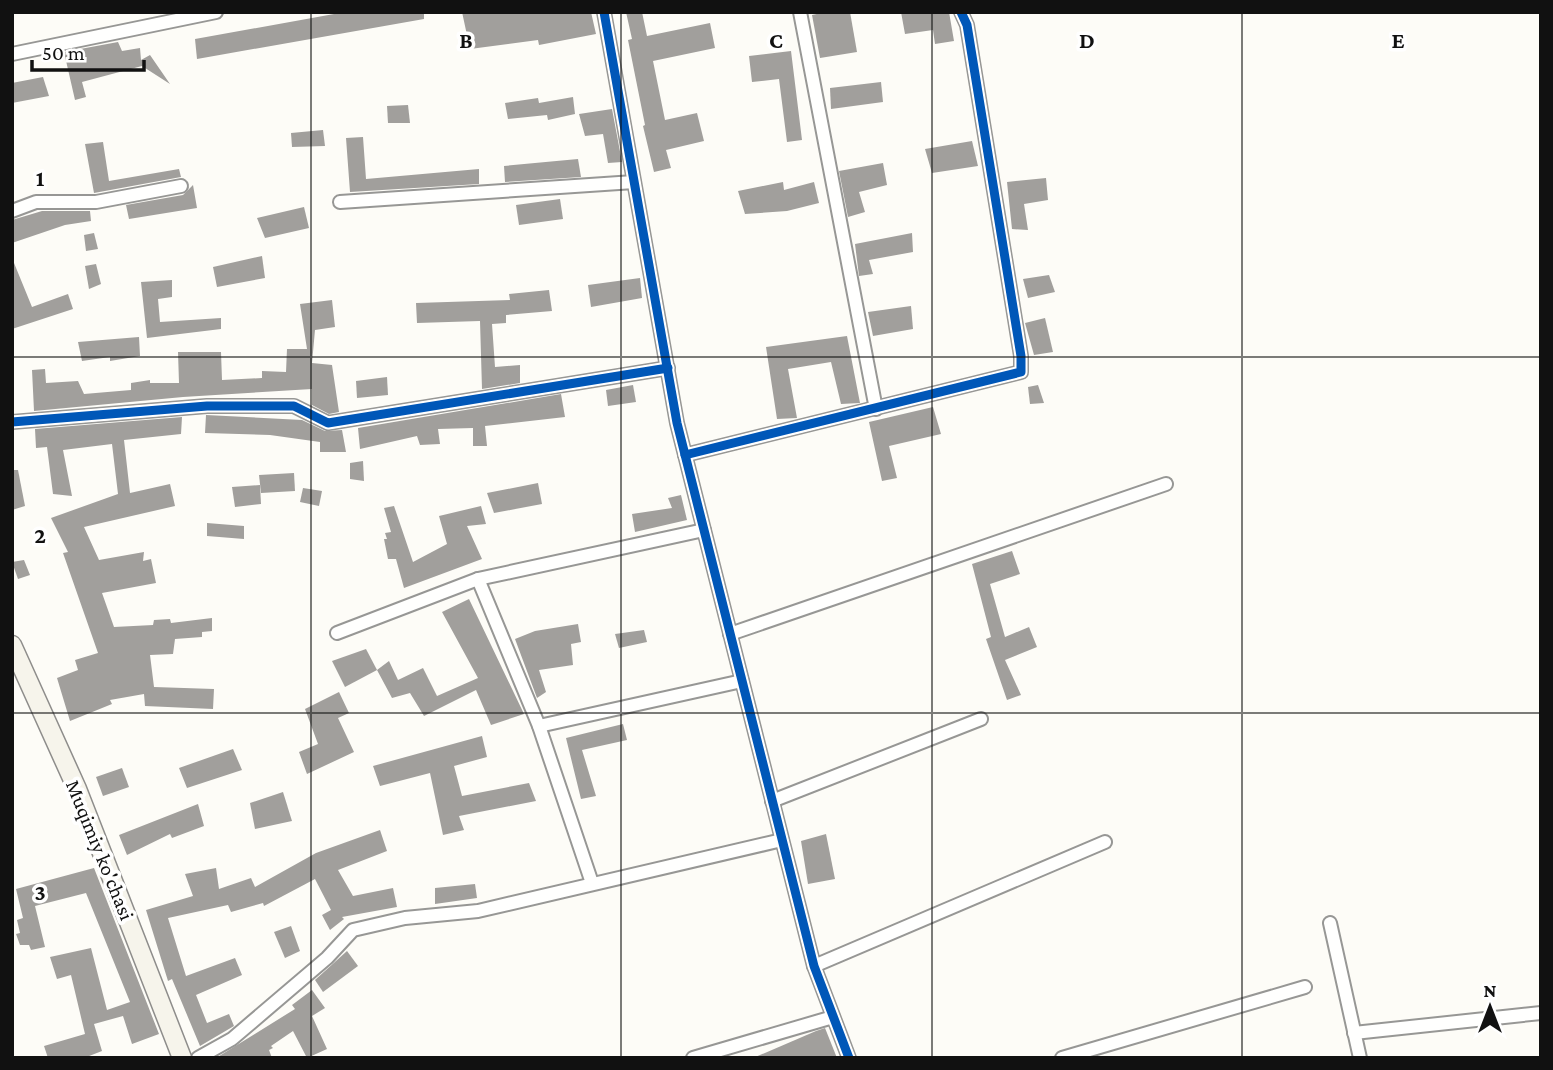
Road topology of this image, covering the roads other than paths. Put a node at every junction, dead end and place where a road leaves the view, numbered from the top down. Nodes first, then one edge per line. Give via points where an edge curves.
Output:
1 (216, 12) edge
2 (604, 12) edge
3 (800, 12) edge
4 (961, 12) edge
5 (12, 54) edge
6 (634, 182) junction
7 (181, 186) dead end
8 (340, 202) dead end
9 (12, 211) edge
10 (667, 368) junction
11 (876, 409) junction
12 (12, 422) edge
13 (685, 455) junction
14 (1166, 485) dead end
15 (704, 530) junction
16 (478, 579) junction
17 (337, 633) dead end
18 (730, 634) junction
19 (12, 645) edge
20 (742, 681) junction
21 (981, 719) dead end
22 (539, 726) junction
23 (772, 801) junction
24 (782, 840) junction
25 (1105, 842) dead end
26 (592, 883) junction
27 (1330, 923) dead end
28 (814, 966) junction
29 (1305, 987) dead end
30 (1541, 1013) edge
31 (834, 1017) junction
32 (1354, 1033) junction
33 (182, 1058) edge
34 (198, 1058) edge
35 (693, 1058) edge
36 (849, 1058) edge
37 (1062, 1058) edge
38 (1360, 1058) edge

1 - 5 street
2 - 6 street
3 - 11 street
4 - 11 street via 967,25 1021,372
6 - 8 street
6 - 10 street
7 - 9 street via 96,202 36,202
10 - 12 street via 328,423 294,407 220,406
10 - 13 street
11 - 13 street
13 - 15 street
14 - 18 street
15 - 16 street
15 - 18 street
16 - 17 street
16 - 22 street
18 - 20 street
19 - 33 street, Muqimiy ko'chasi via 77,789
20 - 22 street
20 - 23 street
21 - 23 street
22 - 26 street
23 - 24 street
24 - 26 street
24 - 28 street
25 - 28 street
26 - 34 street via 478,911 405,918 353,930 232,1039
27 - 32 street
28 - 31 street
29 - 37 street
30 - 32 street
31 - 35 street
31 - 36 street
32 - 38 street

